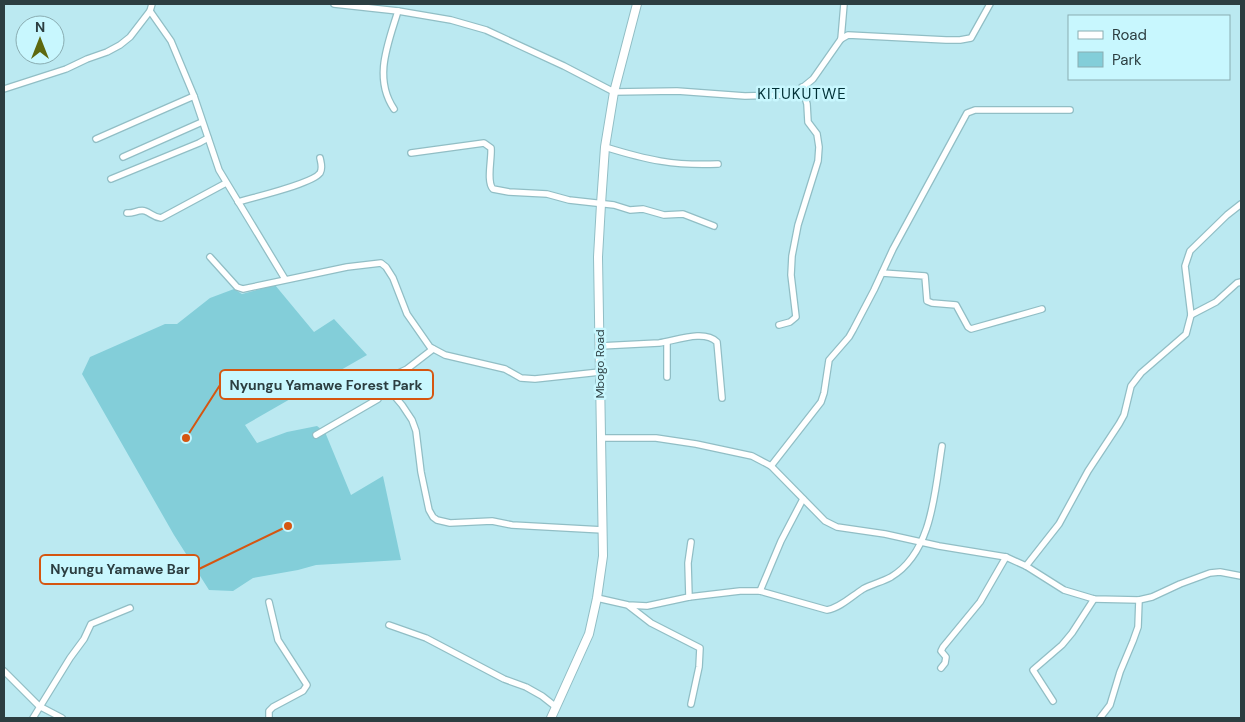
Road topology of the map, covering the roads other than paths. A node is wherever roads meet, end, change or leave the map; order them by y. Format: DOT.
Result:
graph roads {
  1 [pos="152,4"];
  2 [pos="334,4"];
  3 [pos="637,4"];
  4 [pos="844,4"];
  5 [pos="990,4"];
  6 [pos="350,5"];
  7 [pos="150,11"];
  8 [pos="398,11"];
  9 [pos="842,39"];
  10 [pos="802,87"];
  11 [pos="4,88"];
  12 [pos="614,92"];
  13 [pos="194,96"];
  14 [pos="394,109"];
  15 [pos="1070,110"];
  16 [pos="202,122"];
  17 [pos="208,138"];
  18 [pos="96,139"];
  19 [pos="605,147"];
  20 [pos="411,153"];
  21 [pos="123,157"];
  22 [pos="320,158"];
  23 [pos="718,164"];
  24 [pos="111,180"];
  25 [pos="226,183"];
  26 [pos="238,202"];
  27 [pos="601,204"];
  28 [pos="1241,204"];
  29 [pos="127,213"];
  30 [pos="714,226"];
  31 [pos="210,257"];
  32 [pos="882,273"];
  33 [pos="285,279"];
  34 [pos="1241,282"];
  35 [pos="1042,309"];
  36 [pos="1191,316"];
  37 [pos="779,325"];
  38 [pos="667,342"];
  39 [pos="600,346"];
  40 [pos="433,349"];
  41 [pos="600,372"];
  42 [pos="667,377"];
  43 [pos="384,385"];
  44 [pos="722,398"];
  45 [pos="316,435"];
  46 [pos="600,438"];
  47 [pos="942,446"];
  48 [pos="772,466"];
  49 [pos="803,498"];
  50 [pos="603,530"];
  51 [pos="691,542"];
  52 [pos="922,542"];
  53 [pos="1006,557"];
  54 [pos="1026,566"];
  55 [pos="1241,576"];
  56 [pos="760,591"];
  57 [pos="689,596"];
  58 [pos="597,598"];
  59 [pos="1094,599"];
  60 [pos="1139,600"];
  61 [pos="268,602"];
  62 [pos="628,605"];
  63 [pos="130,608"];
  64 [pos="389,624"];
  65 [pos="942,668"];
  66 [pos="4,671"];
  67 [pos="1053,701"];
  68 [pos="691,704"];
  69 [pos="39,706"];
  70 [pos="556,707"];
  71 [pos="33,718"];
  72 [pos="62,718"];
  73 [pos="269,718"];
  74 [pos="550,718"];
  75 [pos="1100,718"];
  1 -- 7 [label="street"];
  2 -- 6 [label="street"];
  3 -- 12 [label="main road, Mbogo Road"];
  4 -- 9 [label="street"];
  5 -- 9 [label="street"];
  6 -- 8 [label="street"];
  7 -- 11 [label="street"];
  7 -- 13 [label="street"];
  8 -- 12 [label="street"];
  8 -- 14 [label="street"];
  9 -- 10 [label="street"];
  10 -- 12 [label="street"];
  10 -- 37 [label="street"];
  12 -- 19 [label="main road, Mbogo Road"];
  13 -- 16 [label="street"];
  13 -- 18 [label="street"];
  15 -- 32 [label="street"];
  16 -- 17 [label="street"];
  16 -- 21 [label="street"];
  17 -- 24 [label="street"];
  17 -- 25 [label="street"];
  19 -- 23 [label="street"];
  19 -- 27 [label="main road, Mbogo Road"];
  20 -- 27 [label="street"];
  22 -- 26 [label="street"];
  25 -- 26 [label="street"];
  25 -- 29 [label="street"];
  26 -- 33 [label="street"];
  27 -- 30 [label="street"];
  27 -- 39 [label="main road, Mbogo Road"];
  28 -- 36 [label="street"];
  31 -- 33 [label="street"];
  32 -- 35 [label="street"];
  32 -- 48 [label="street"];
  33 -- 40 [label="street"];
  34 -- 36 [label="street"];
  36 -- 54 [label="street"];
  38 -- 39 [label="street"];
  38 -- 42 [label="street"];
  38 -- 44 [label="street"];
  39 -- 41 [label="main road, Mbogo Road"];
  40 -- 41 [label="street"];
  40 -- 43 [label="street"];
  41 -- 46 [label="main road, Mbogo Road"];
  43 -- 45 [label="street"];
  43 -- 50 [label="street"];
  46 -- 48 [label="street"];
  46 -- 50 [label="main road, Mbogo Road"];
  47 -- 52 [label="street"];
  48 -- 49 [label="street"];
  49 -- 52 [label="street"];
  49 -- 56 [label="street"];
  50 -- 58 [label="main road, Mbogo Road"];
  51 -- 57 [label="street"];
  52 -- 53 [label="street"];
  52 -- 56 [label="street"];
  53 -- 54 [label="street"];
  53 -- 65 [label="street"];
  54 -- 59 [label="street"];
  55 -- 60 [label="street"];
  56 -- 57 [label="street"];
  57 -- 62 [label="street"];
  58 -- 62 [label="street"];
  58 -- 70 [label="main road, Mbogo Road"];
  59 -- 60 [label="street"];
  59 -- 67 [label="street"];
  60 -- 75 [label="street"];
  61 -- 73 [label="street"];
  62 -- 68 [label="street"];
  63 -- 69 [label="street"];
  64 -- 70 [label="street"];
  66 -- 69 [label="street"];
  69 -- 71 [label="street"];
  69 -- 72 [label="street"];
  70 -- 74 [label="main road, Mbogo Road"];
}
